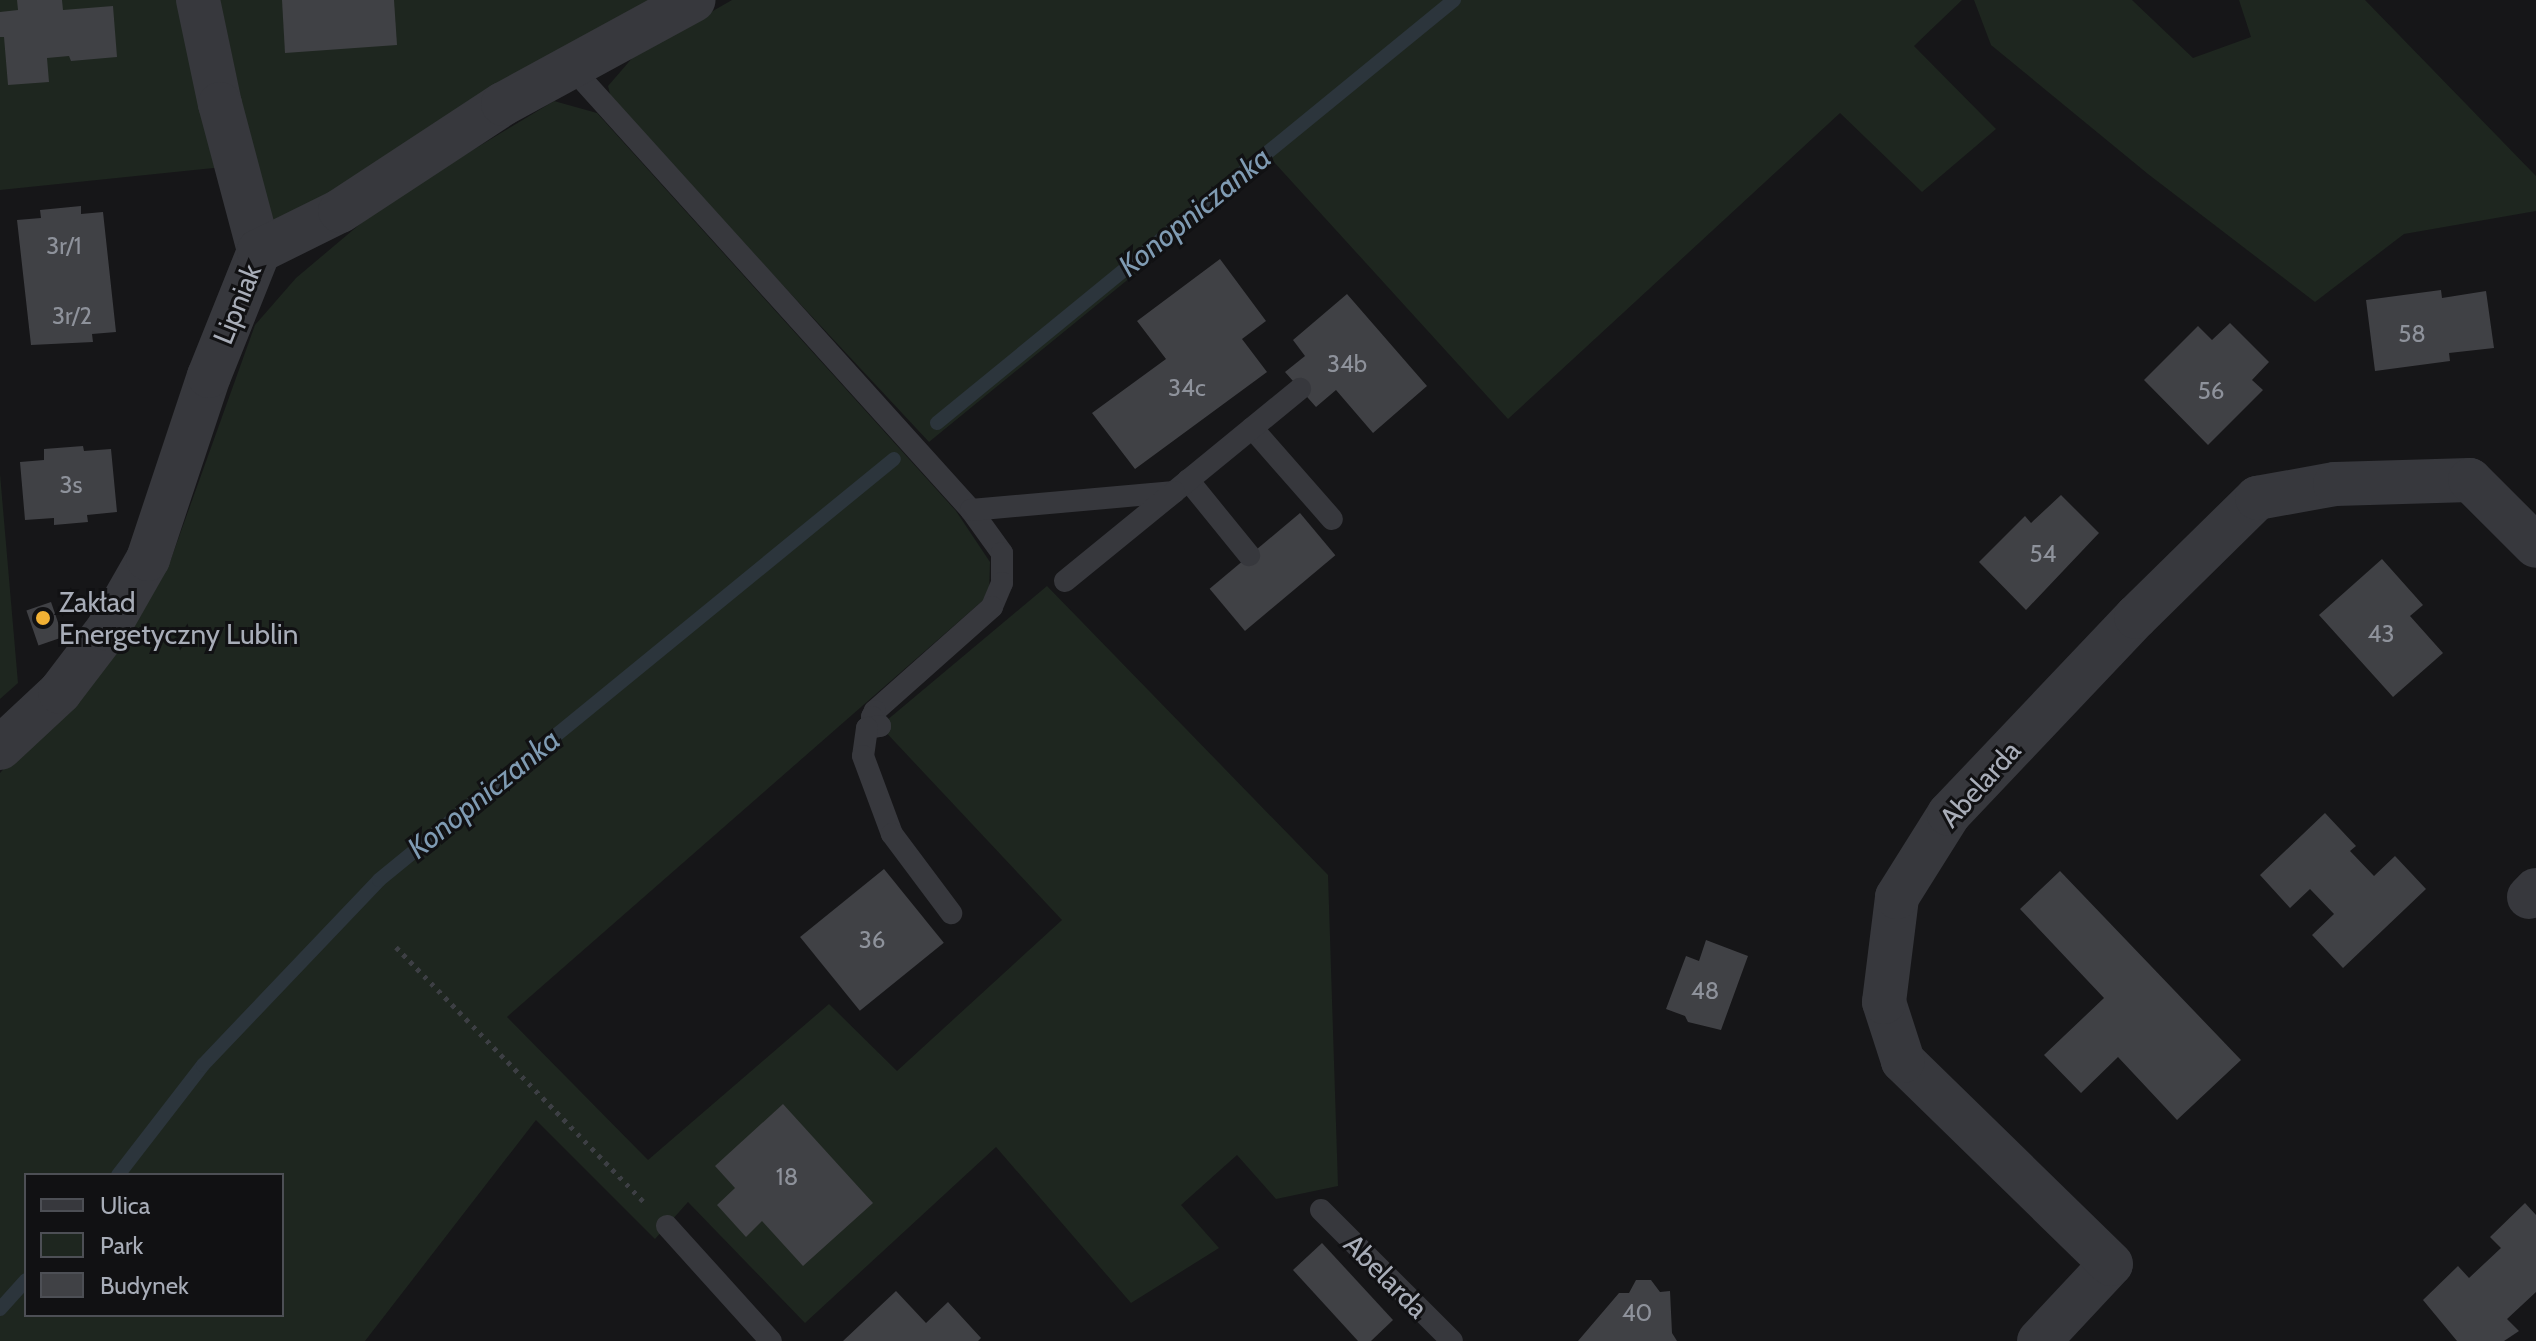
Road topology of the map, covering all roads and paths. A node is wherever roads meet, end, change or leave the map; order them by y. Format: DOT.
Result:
graph roads {
  1 [pos="198,0"];
  2 [pos="694,0"];
  3 [pos="571,67"];
  4 [pos="259,251"];
  5 [pos="1300,389"];
  6 [pos="1252,428"];
  7 [pos="1181,486"];
  8 [pos="971,510"];
  9 [pos="1332,519"];
  10 [pos="2536,546"];
  11 [pos="1249,555"];
  12 [pos="1065,581"];
  13 [pos="0,748"];
  14 [pos="951,913"];
  15 [pos="396,947"];
  16 [pos="1321,1210"];
  17 [pos="667,1226"];
  18 [pos="771,1341"];
  19 [pos="1452,1341"];
  20 [pos="2039,1341"];
  1 -- 4 [label="street"];
  2 -- 3 [label="street, Lipniak"];
  3 -- 4 [label="street, Lipniak"];
  3 -- 8 [label="lane"];
  4 -- 13 [label="street, Lipniak"];
  5 -- 6 [label="lane"];
  6 -- 7 [label="lane"];
  6 -- 9 [label="lane"];
  7 -- 8 [label="lane"];
  7 -- 11 [label="lane"];
  7 -- 12 [label="lane"];
  8 -- 14 [label="lane"];
  10 -- 20 [label="street, Abelarda"];
  15 -- 17 [label="path"];
  16 -- 19 [label="lane, Abelarda"];
  17 -- 18 [label="lane"];
}
